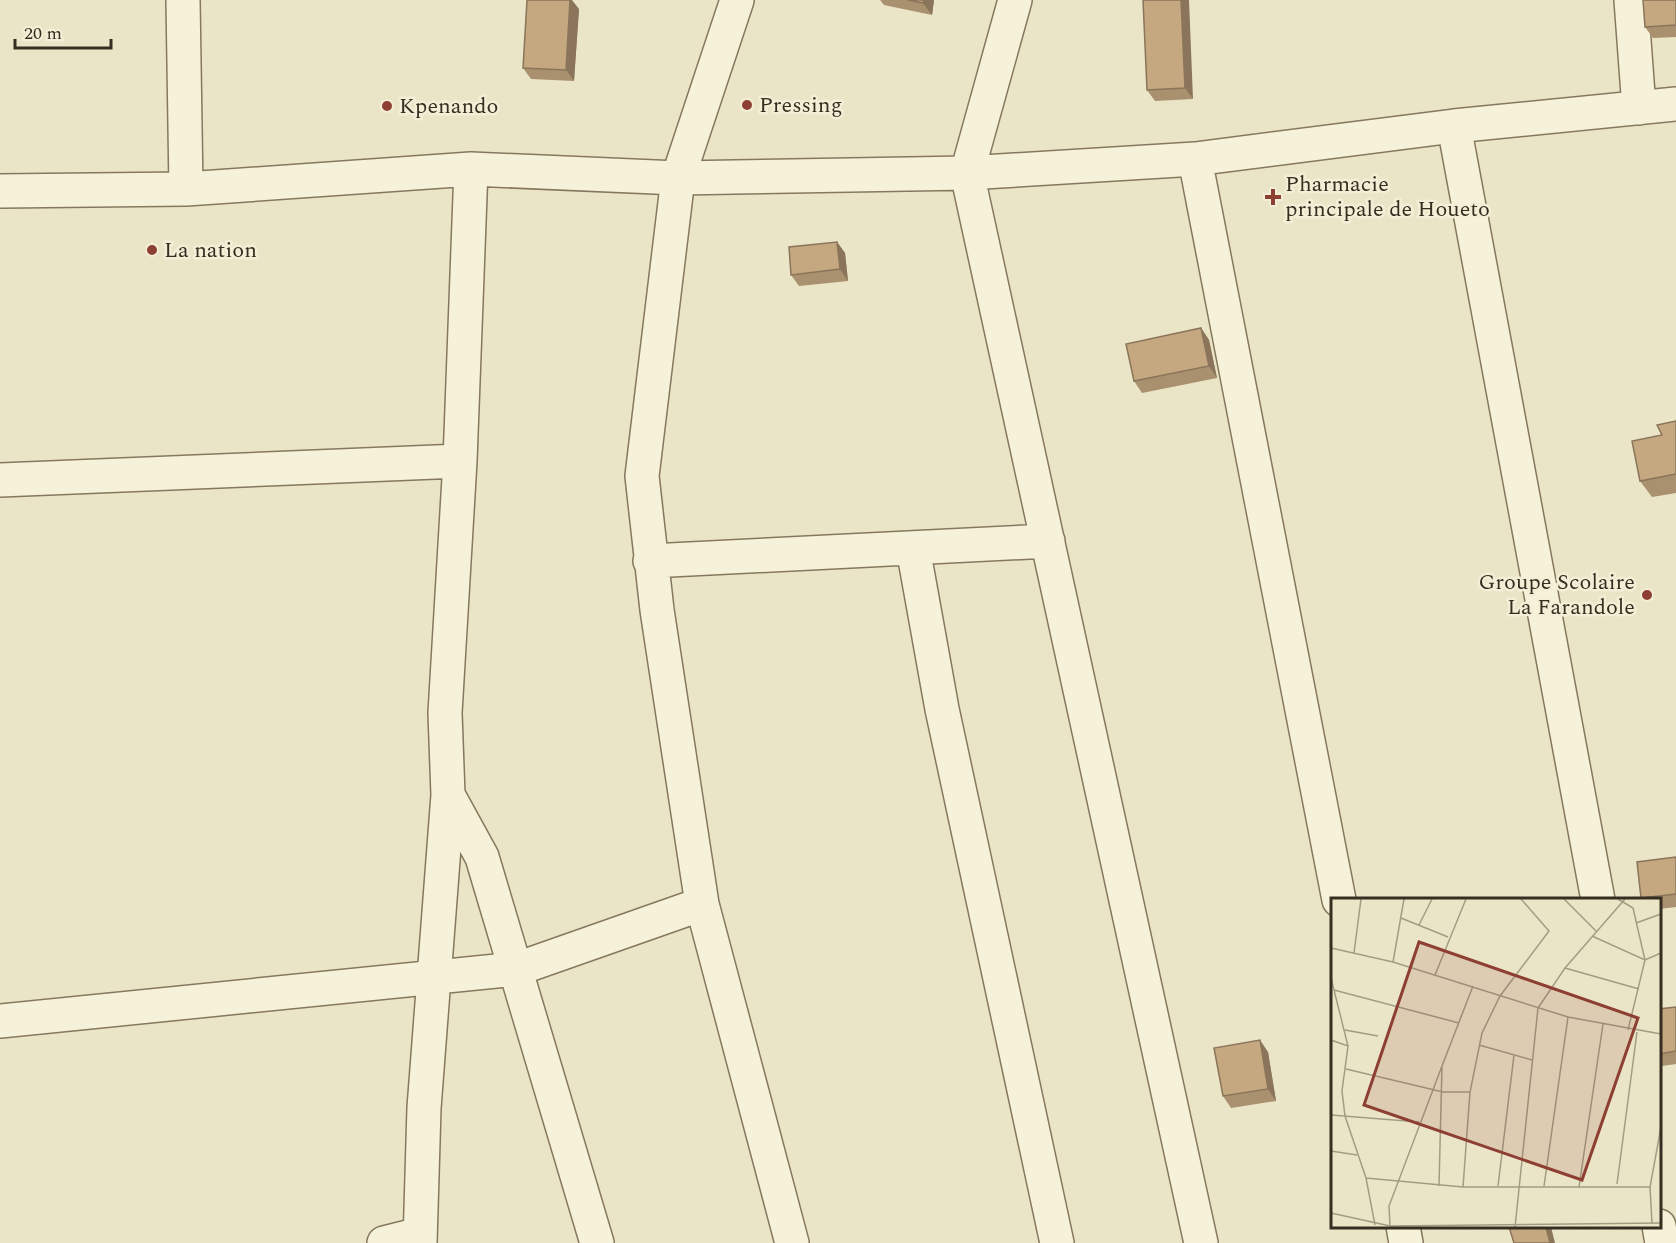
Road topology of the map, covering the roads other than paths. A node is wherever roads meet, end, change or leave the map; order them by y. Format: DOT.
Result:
graph roads {
  1 [pos="183,0"];
  2 [pos="737,0"];
  3 [pos="1016,0"];
  4 [pos="1631,0"];
  5 [pos="1676,104"];
  6 [pos="1639,108"];
  7 [pos="1454,126"];
  8 [pos="1196,159"];
  9 [pos="471,170"];
  10 [pos="967,173"];
  11 [pos="678,178"];
  12 [pos="186,189"];
  13 [pos="0,191"];
  14 [pos="460,461"];
  15 [pos="0,480"];
  16 [pos="1048,541"];
  17 [pos="913,548"];
  18 [pos="650,561"];
  19 [pos="448,795"];
  20 [pos="1339,898"];
  21 [pos="1598,898"];
  22 [pos="702,904"];
  23 [pos="517,969"];
  24 [pos="432,980"];
  25 [pos="0,1021"];
  26 [pos="1403,1228"];
  27 [pos="1659,1228"];
  28 [pos="420,1238"];
  29 [pos="384,1243"];
  30 [pos="597,1243"];
  31 [pos="792,1243"];
  32 [pos="1058,1243"];
  33 [pos="1202,1243"];
  34 [pos="1406,1243"];
  35 [pos="1662,1243"];
  1 -- 12 [label="street"];
  2 -- 11 [label="street"];
  3 -- 10 [label="street"];
  4 -- 6 [label="street"];
  5 -- 6 [label="street"];
  6 -- 7 [label="street"];
  7 -- 8 [label="street"];
  7 -- 21 [label="street"];
  8 -- 10 [label="street"];
  8 -- 20 [label="street"];
  9 -- 11 [label="street"];
  9 -- 12 [label="street"];
  9 -- 14 [label="street"];
  10 -- 11 [label="street"];
  10 -- 16 [label="street"];
  11 -- 18 [label="street"];
  12 -- 13 [label="street"];
  14 -- 15 [label="street"];
  14 -- 19 [label="street"];
  16 -- 17 [label="street"];
  16 -- 33 [label="street"];
  17 -- 18 [label="street"];
  17 -- 32 [label="street"];
  18 -- 22 [label="street"];
  19 -- 23 [label="street"];
  19 -- 24 [label="street"];
  22 -- 23 [label="street"];
  22 -- 31 [label="street"];
  23 -- 24 [label="street"];
  23 -- 30 [label="street"];
  24 -- 25 [label="street"];
  24 -- 28 [label="street"];
  26 -- 34 [label="street"];
  27 -- 35 [label="street"];
  28 -- 29 [label="street"];
}
